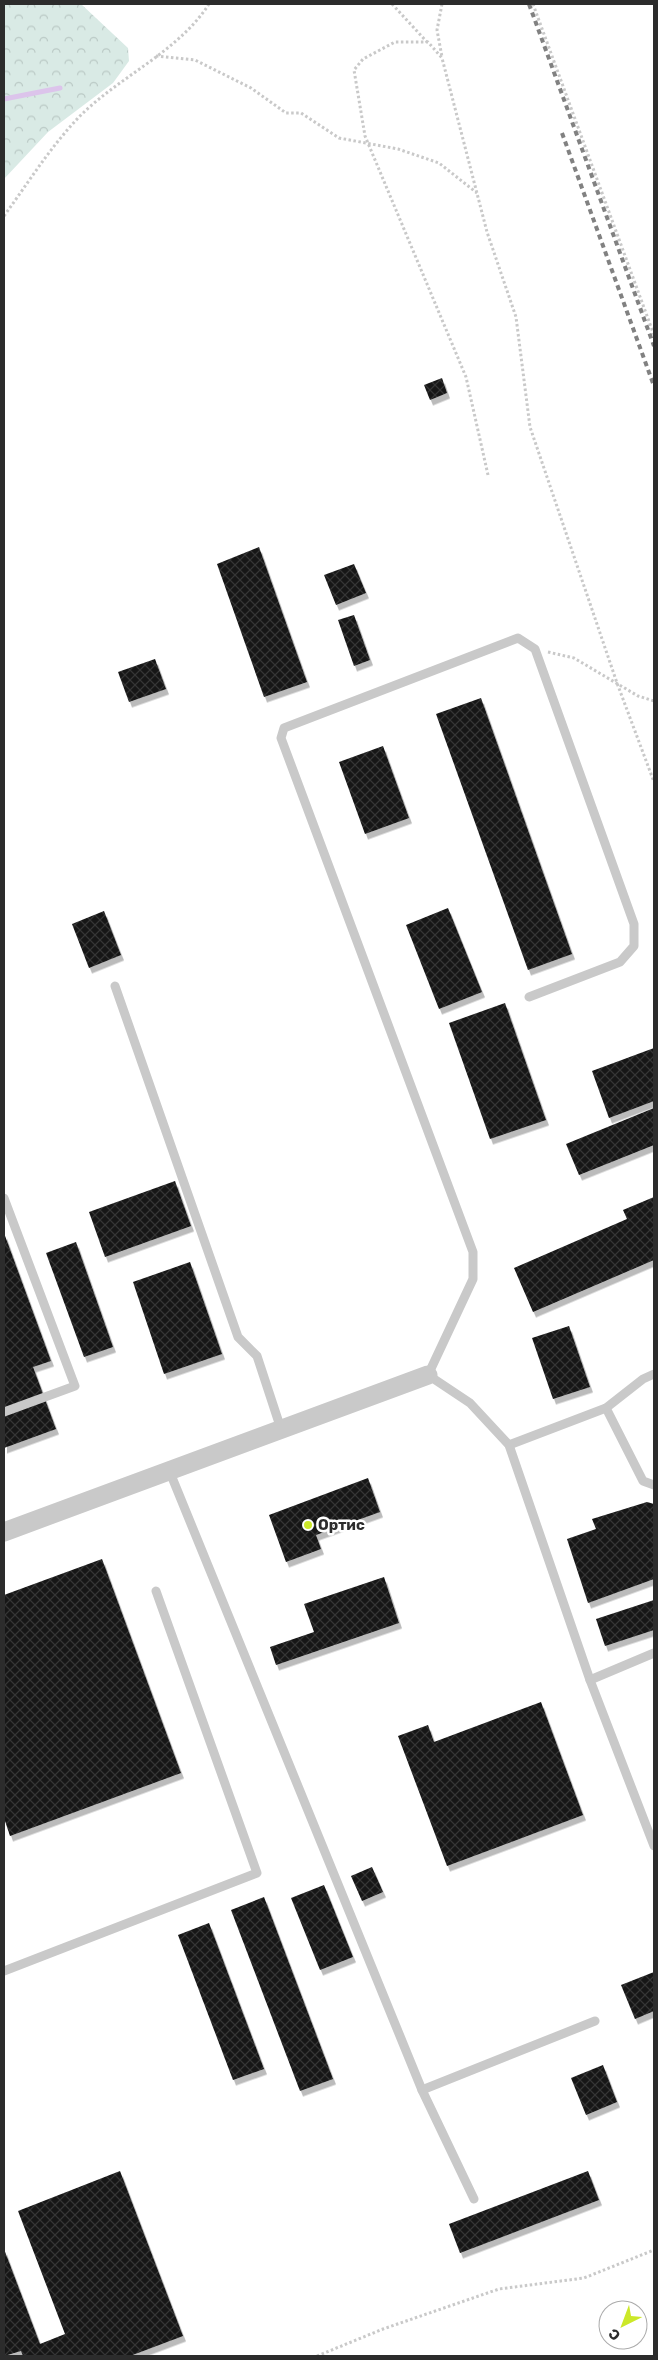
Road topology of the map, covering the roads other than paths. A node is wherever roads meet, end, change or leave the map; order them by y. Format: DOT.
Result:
graph roads {
  1 [pos="115,986"];
  2 [pos="529,997"];
  3 [pos="4,1198"];
  4 [pos="654,1374"];
  5 [pos="428,1375"];
  6 [pos="606,1408"];
  7 [pos="4,1412"];
  8 [pos="281,1429"];
  9 [pos="509,1445"];
  10 [pos="169,1470"];
  11 [pos="654,1485"];
  12 [pos="4,1532"];
  13 [pos="156,1591"];
  14 [pos="654,1653"];
  15 [pos="590,1680"];
  16 [pos="654,1846"];
  17 [pos="4,1971"];
  18 [pos="595,2021"];
  19 [pos="422,2090"];
  20 [pos="474,2200"];
  1 -- 8 [label="lane"];
  2 -- 5 [label="lane"];
  3 -- 7 [label="lane"];
  4 -- 6 [label="lane"];
  5 -- 8 [label="street"];
  5 -- 9 [label="lane"];
  6 -- 9 [label="lane"];
  6 -- 11 [label="lane"];
  8 -- 10 [label="street"];
  9 -- 15 [label="lane"];
  10 -- 12 [label="street"];
  10 -- 19 [label="lane"];
  13 -- 17 [label="lane"];
  14 -- 15 [label="lane"];
  15 -- 16 [label="lane"];
  18 -- 19 [label="lane"];
  19 -- 20 [label="lane"];
}
